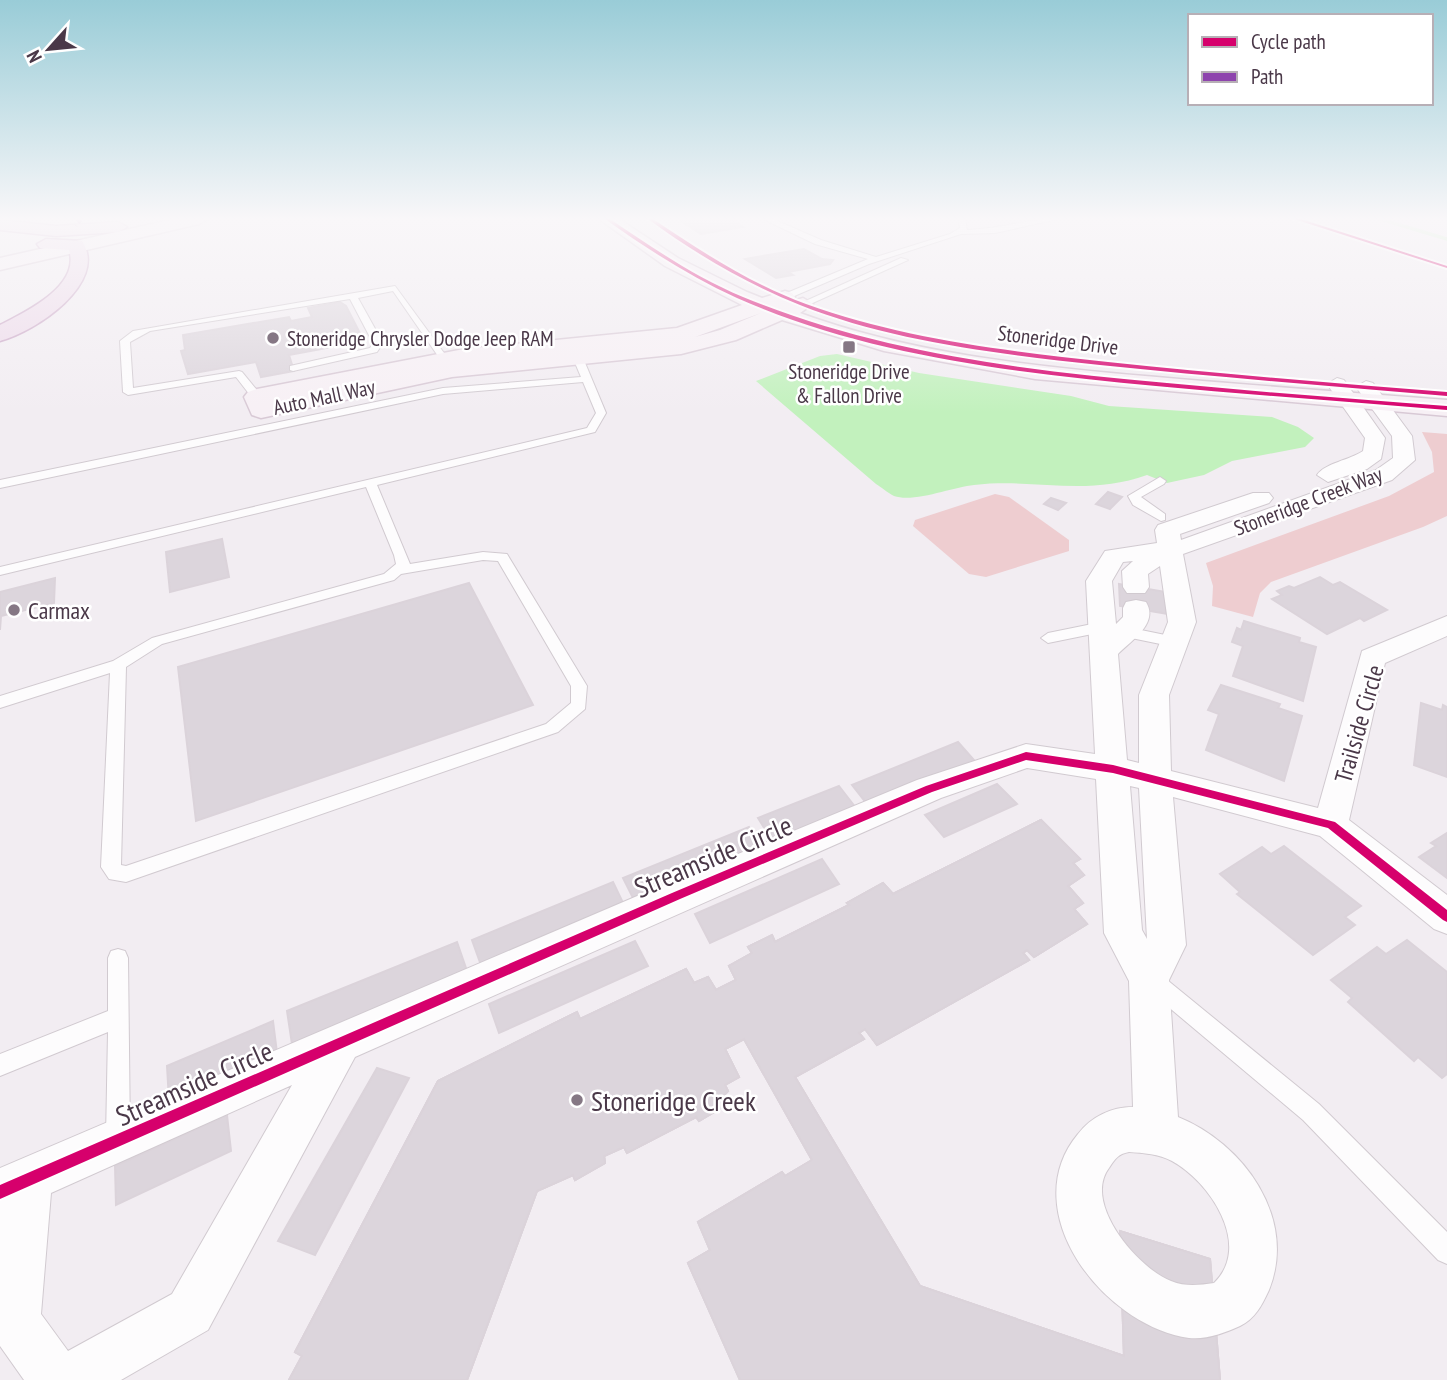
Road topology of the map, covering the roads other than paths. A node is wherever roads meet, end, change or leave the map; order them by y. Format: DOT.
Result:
graph roads {
  1 [pos="69,283"];
  2 [pos="711,283"];
  3 [pos="746,283"];
  4 [pos="827,283"];
  5 [pos="842,283"];
  6 [pos="353,296"];
  7 [pos="782,305"];
  8 [pos="0,334"];
  9 [pos="582,361"];
  10 [pos="449,365"];
  11 [pos="293,368"];
  12 [pos="1357,393"];
  13 [pos="1447,394"];
  14 [pos="255,398"];
  15 [pos="1447,408"];
  16 [pos="1160,481"];
  17 [pos="370,483"];
  18 [pos="0,484"];
  19 [pos="1161,517"];
  20 [pos="1169,549"];
  21 [pos="399,570"];
  22 [pos="0,571"];
  23 [pos="1121,621"];
  24 [pos="1447,625"];
  25 [pos="1048,638"];
  26 [pos="1175,642"];
  27 [pos="118,665"];
  28 [pos="0,702"];
  29 [pos="1113,769"];
  30 [pos="1156,780"];
  31 [pos="1331,825"];
  32 [pos="1447,917"];
  33 [pos="118,958"];
  34 [pos="1149,978"];
  35 [pos="119,1017"];
  36 [pos="340,1043"];
  37 [pos="0,1065"];
  38 [pos="1156,1130"];
  39 [pos="118,1140"];
  40 [pos="15,1186"];
  41 [pos="1447,1251"];
  42 [pos="57,1380"];
  43 [pos="69,1380"];
  1 -- 8 [label="highway"];
  2 -- 7 [label="main road, Stoneridge Drive"];
  3 -- 7 [label="main road, Stoneridge Drive"];
  4 -- 7 [label="lane"];
  5 -- 7 [label="lane"];
  6 -- 10 [label="lane"];
  6 -- 11 [label="lane"];
  6 -- 14 [label="lane"];
  7 -- 9 [label="main road, Auto Mall Way"];
  7 -- 12 [label="main road, Stoneridge Drive"];
  9 -- 10 [label="main road, Auto Mall Way"];
  9 -- 14 [label="lane"];
  9 -- 17 [label="lane"];
  10 -- 14 [label="main road, Auto Mall Way"];
  12 -- 13 [label="main road, Stoneridge Drive"];
  12 -- 15 [label="main road, Stoneridge Drive"];
  12 -- 20 [label="street, Stoneridge Creek Way"];
  12 -- 20 [label="street, Stoneridge Creek Way"];
  14 -- 18 [label="lane"];
  16 -- 19 [label="lane"];
  17 -- 21 [label="lane"];
  17 -- 22 [label="lane"];
  20 -- 23 [label="street, Stoneridge Creek Way"];
  20 -- 23 [label="street, Stoneridge Creek Way"];
  20 -- 26 [label="street"];
  21 -- 27 [label="lane"];
  21 -- 27 [label="lane"];
  23 -- 25 [label="lane"];
  23 -- 26 [label="lane"];
  23 -- 29 [label="street, Stoneridge Creek Way"];
  24 -- 31 [label="street, Trailside Circle"];
  26 -- 30 [label="street"];
  27 -- 28 [label="lane"];
  29 -- 30 [label="street, Streamside Circle"];
  29 -- 34 [label="street, Stoneridge Creek Way"];
  29 -- 36 [label="street, Streamside Circle"];
  30 -- 31 [label="street, Streamside Circle"];
  30 -- 34 [label="street"];
  31 -- 32 [label="street, Streamside Circle"];
  33 -- 35 [label="lane"];
  34 -- 38 [label="street, Stoneridge Creek Way"];
  34 -- 41 [label="lane"];
  35 -- 37 [label="lane"];
  35 -- 39 [label="lane"];
  36 -- 39 [label="street, Streamside Circle"];
  36 -- 43 [label="street"];
  39 -- 40 [label="street, Streamside Circle"];
  40 -- 42 [label="street, Streamside Circle"];
}
